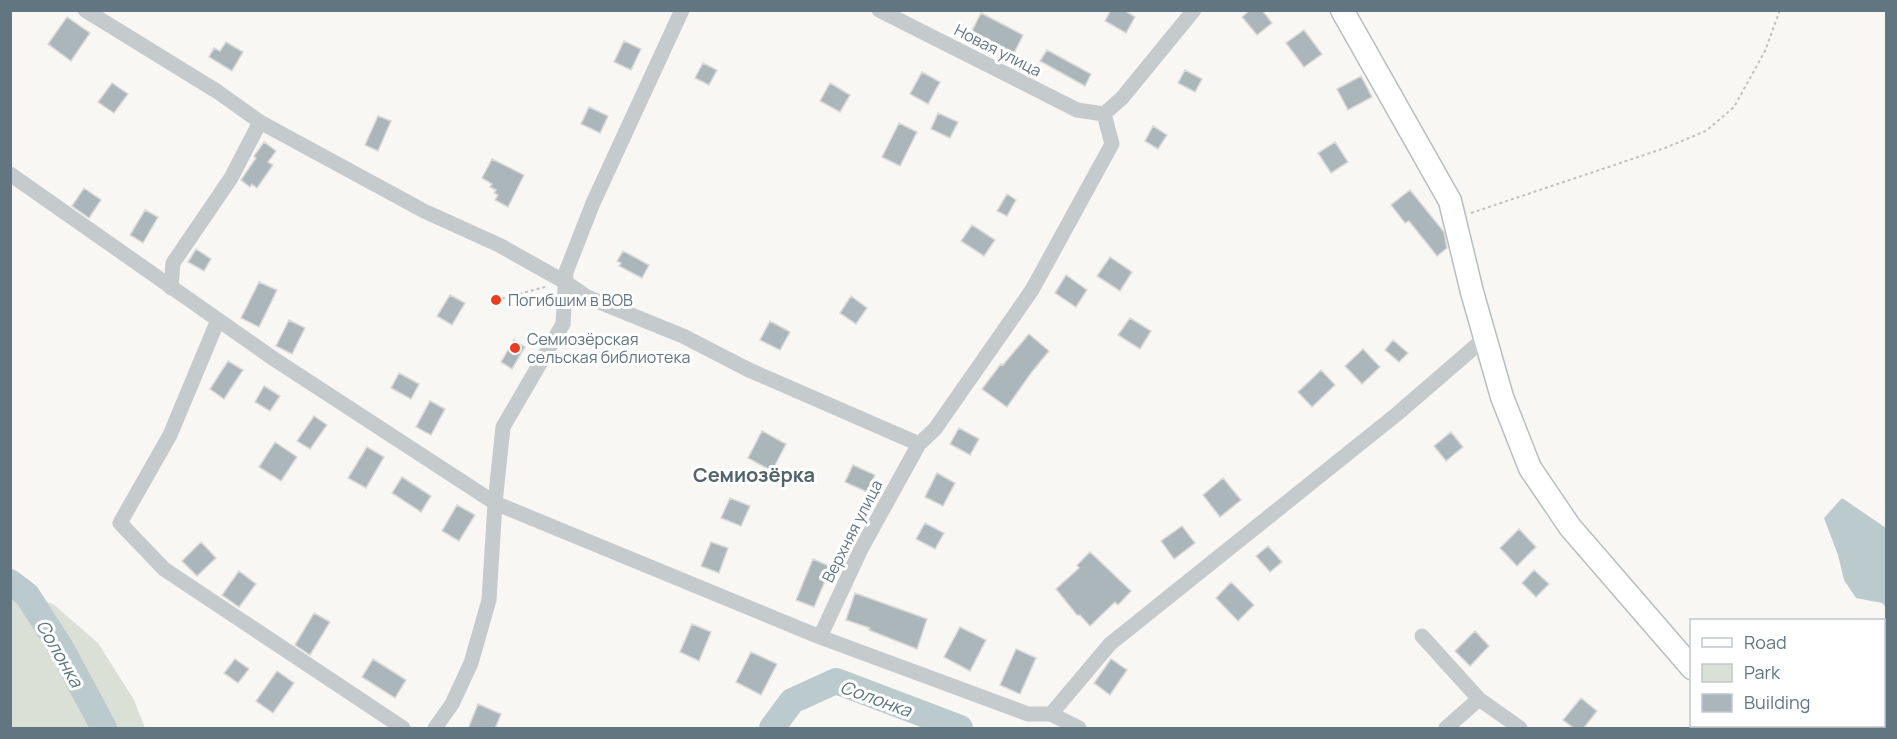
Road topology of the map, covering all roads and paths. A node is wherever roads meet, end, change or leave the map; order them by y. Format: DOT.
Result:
graph roads {
  1 [pos="85,10"];
  2 [pos="682,10"];
  3 [pos="879,10"];
  4 [pos="1194,10"];
  5 [pos="1342,10"];
  6 [pos="1780,10"];
  7 [pos="1104,114"];
  8 [pos="260,122"];
  9 [pos="10,174"];
  10 [pos="1454,218"];
  11 [pos="565,282"];
  12 [pos="171,288"];
  13 [pos="496,300"];
  14 [pos="218,320"];
  15 [pos="1485,338"];
  16 [pos="919,444"];
  17 [pos="495,503"];
  18 [pos="1422,636"];
  19 [pos="820,637"];
  20 [pos="1690,666"];
  21 [pos="1479,699"];
  22 [pos="1051,714"];
  23 [pos="403,729"];
  24 [pos="435,729"];
  25 [pos="1079,729"];
  26 [pos="1446,729"];
  27 [pos="1520,729"];
  1 -- 8 [label="street"];
  2 -- 11 [label="street"];
  3 -- 7 [label="street, Новая улица"];
  4 -- 7 [label="street"];
  5 -- 10 [label="street"];
  6 -- 10 [label="path"];
  7 -- 16 [label="street, Верхняя улица"];
  8 -- 11 [label="street"];
  8 -- 12 [label="street"];
  9 -- 12 [label="street"];
  10 -- 15 [label="street"];
  11 -- 13 [label="path"];
  11 -- 16 [label="street"];
  11 -- 17 [label="street"];
  12 -- 14 [label="street"];
  14 -- 17 [label="street"];
  14 -- 23 [label="street"];
  15 -- 20 [label="street"];
  15 -- 22 [label="street"];
  16 -- 19 [label="street, Верхняя улица"];
  17 -- 19 [label="street"];
  17 -- 24 [label="street"];
  18 -- 21 [label="street"];
  19 -- 22 [label="street"];
  21 -- 26 [label="street"];
  21 -- 27 [label="street"];
  22 -- 25 [label="street"];
}
